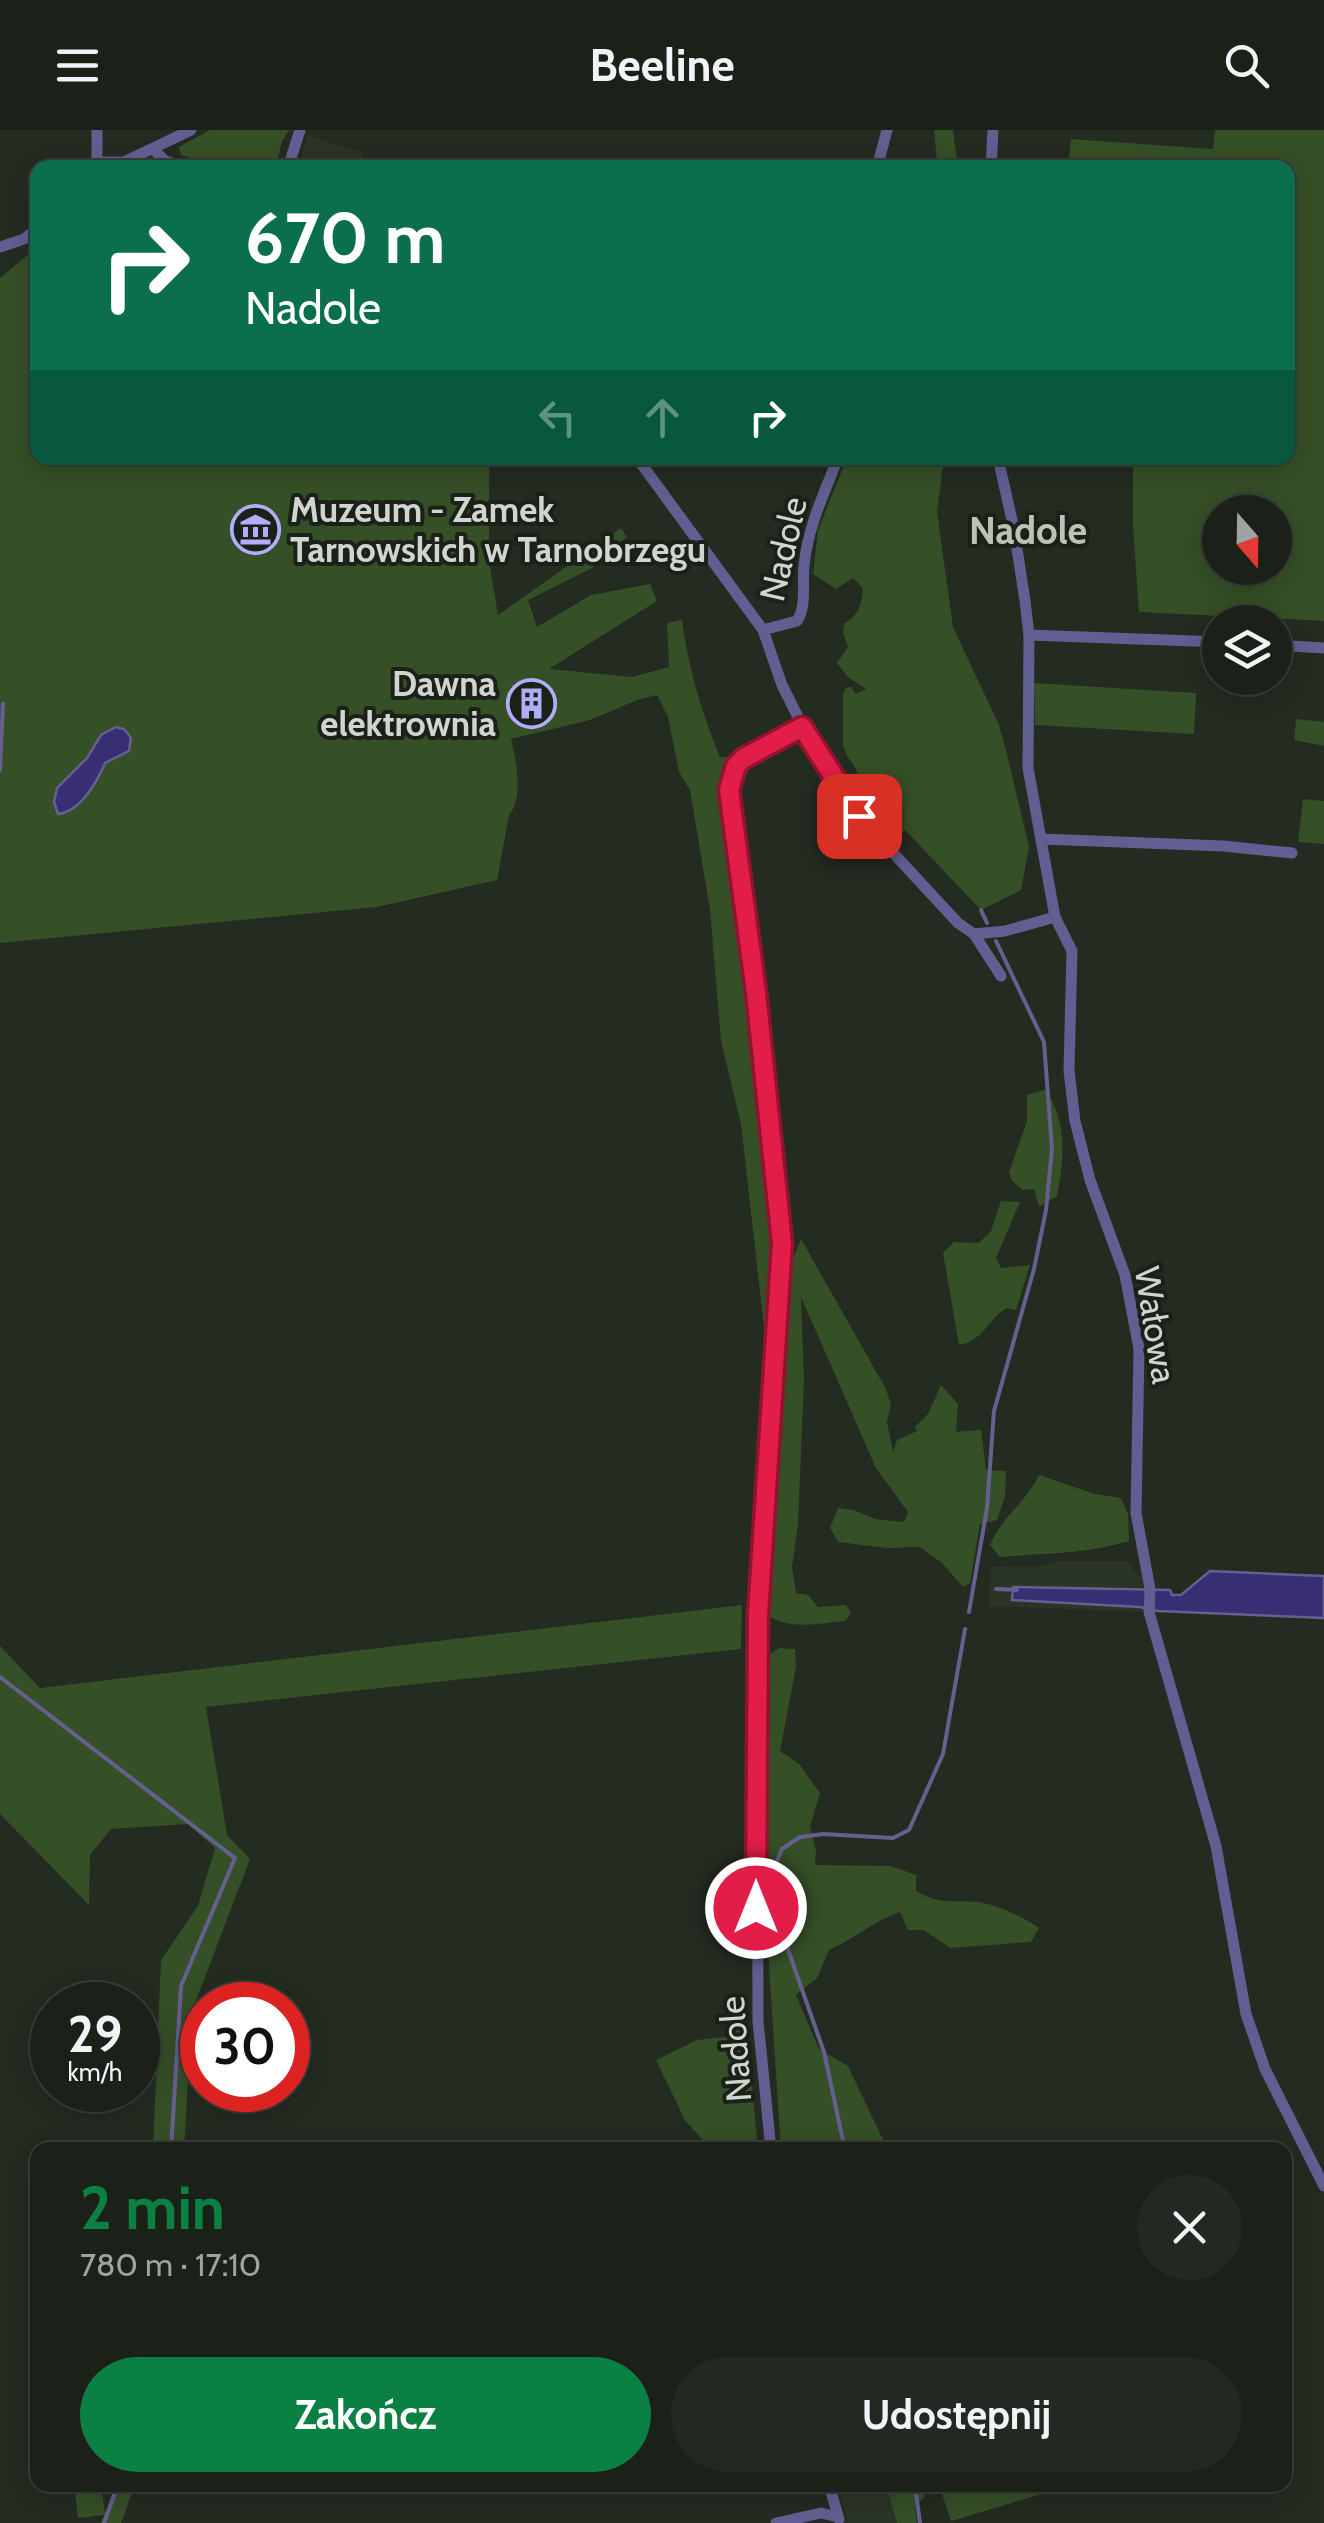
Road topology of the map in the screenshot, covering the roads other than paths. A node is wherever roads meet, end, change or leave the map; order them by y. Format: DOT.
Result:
graph roads {
  1 [pos="97,130"];
  2 [pos="191,130"];
  3 [pos="300,130"];
  4 [pos="886,130"];
  5 [pos="993,130"];
  6 [pos="154,150"];
  7 [pos="98,160"];
  8 [pos="129,160"];
  9 [pos="165,160"];
  10 [pos="291,160"];
  11 [pos="879,160"];
  12 [pos="991,160"];
  13 [pos="30,234"];
  14 [pos="0,247"];
  15 [pos="643,465"];
  16 [pos="835,465"];
  17 [pos="1000,465"];
  18 [pos="762,630"];
  19 [pos="1028,634"];
  20 [pos="1202,641"];
  21 [pos="1292,646"];
  22 [pos="1324,648"];
  23 [pos="802,727"];
  24 [pos="1042,839"];
  25 [pos="1292,853"];
  26 [pos="1055,917"];
  27 [pos="974,934"];
  28 [pos="1001,976"];
  29 [pos="770,2142"];
  30 [pos="1324,2186"];
  31 [pos="831,2492"];
  32 [pos="838,2521"];
  33 [pos="776,2523"];
  1 -- 7 [label="street"];
  2 -- 6 [label="street"];
  3 -- 10 [label="street"];
  4 -- 11 [label="street"];
  5 -- 12 [label="street"];
  6 -- 8 [label="street"];
  6 -- 9 [label="street"];
  13 -- 14 [label="street"];
  15 -- 18 [label="street, Nadole"];
  16 -- 18 [label="street, Nadole"];
  17 -- 19 [label="street, Wałowa"];
  18 -- 23 [label="street, Nadole"];
  19 -- 20 [label="street"];
  19 -- 24 [label="street, Wałowa"];
  21 -- 22 [label="street"];
  23 -- 27 [label="street, Nadole"];
  23 -- 29 [label="street, Nadole"];
  24 -- 25 [label="street"];
  24 -- 26 [label="street, Wałowa"];
  26 -- 27 [label="street"];
  26 -- 30 [label="street, Wałowa"];
  27 -- 28 [label="street, Nadole"];
  31 -- 32 [label="street"];
  32 -- 33 [label="street"];
}
